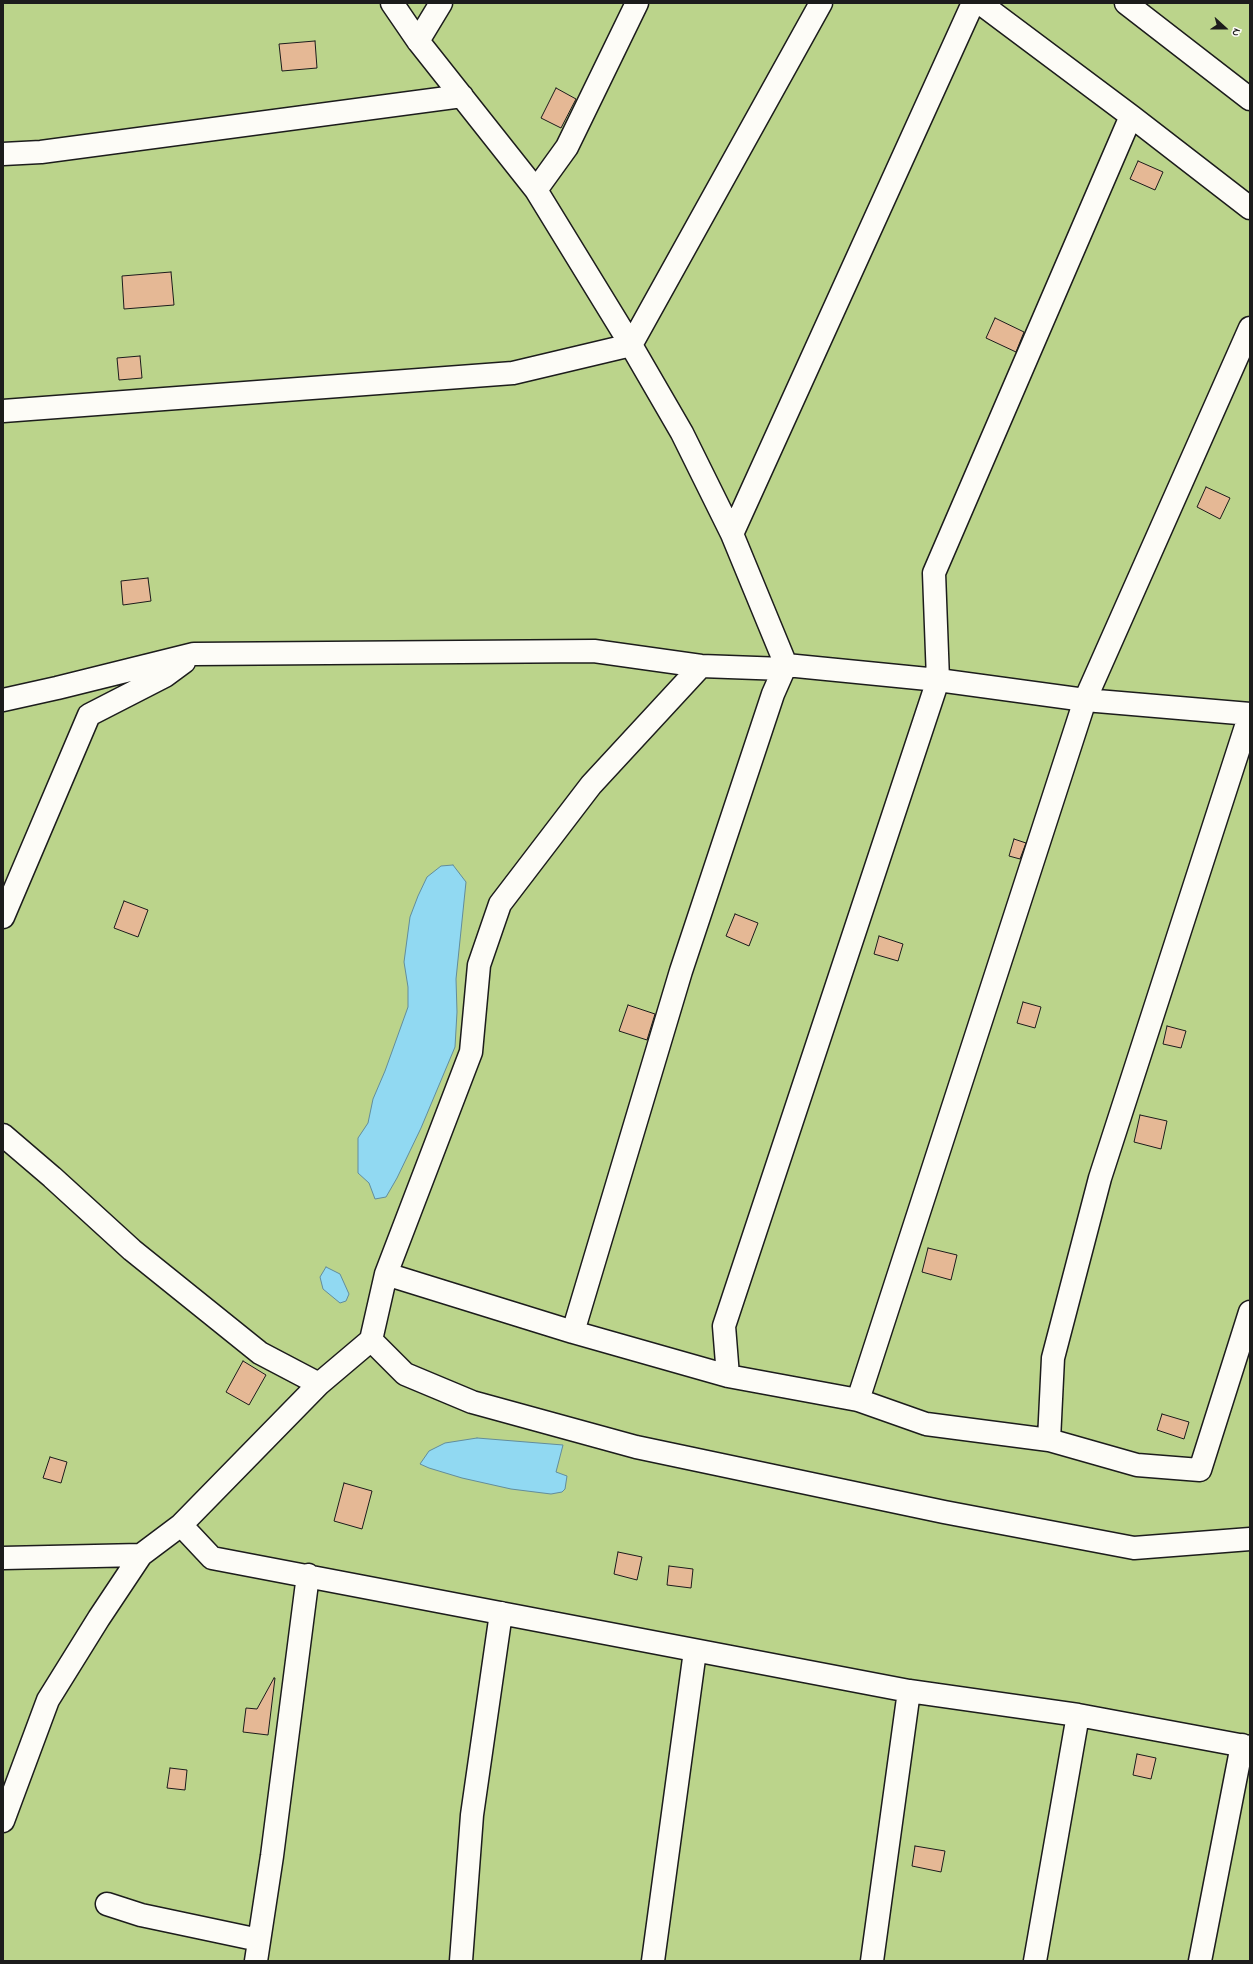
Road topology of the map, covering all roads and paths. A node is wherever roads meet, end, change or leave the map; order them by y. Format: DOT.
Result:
graph roads {
  1 [pos="392,3"];
  2 [pos="440,3"];
  3 [pos="637,3"];
  4 [pos="821,3"];
  5 [pos="973,3"];
  6 [pos="980,3"];
  7 [pos="1126,3"];
  8 [pos="418,41"];
  9 [pos="462,96"];
  10 [pos="1250,99"];
  11 [pos="1131,116"];
  12 [pos="3,154"];
  13 [pos="536,190"];
  14 [pos="1250,208"];
  15 [pos="1250,328"];
  16 [pos="631,345"];
  17 [pos="3,411"];
  18 [pos="732,534"];
  19 [pos="194,654"];
  20 [pos="701,666"];
  21 [pos="785,667"];
  22 [pos="938,680"];
  23 [pos="3,700"];
  24 [pos="1085,700"];
  25 [pos="1250,714"];
  26 [pos="3,917"];
  27 [pos="3,1135"];
  28 [pos="386,1274"];
  29 [pos="1250,1312"];
  30 [pos="573,1332"];
  31 [pos="371,1340"];
  32 [pos="728,1376"];
  33 [pos="319,1384"];
  34 [pos="858,1400"];
  35 [pos="1048,1440"];
  36 [pos="181,1526"];
  37 [pos="1250,1539"];
  38 [pos="141,1555"];
  39 [pos="3,1558"];
  40 [pos="308,1575"];
  41 [pos="501,1613"];
  42 [pos="695,1652"];
  43 [pos="909,1691"];
  44 [pos="1078,1716"];
  45 [pos="1246,1746"];
  46 [pos="3,1821"];
  47 [pos="106,1904"];
  48 [pos="259,1940"];
  49 [pos="256,1961"];
  50 [pos="461,1961"];
  51 [pos="653,1961"];
  52 [pos="872,1961"];
  53 [pos="1035,1961"];
  54 [pos="1200,1961"];
  1 -- 8 [label="street"];
  2 -- 8 [label="street"];
  3 -- 13 [label="street"];
  4 -- 16 [label="street"];
  5 -- 18 [label="street"];
  6 -- 11 [label="street"];
  7 -- 10 [label="street"];
  8 -- 9 [label="street"];
  9 -- 12 [label="street"];
  9 -- 13 [label="street"];
  11 -- 14 [label="street"];
  11 -- 22 [label="street"];
  13 -- 16 [label="street"];
  15 -- 24 [label="street"];
  16 -- 17 [label="street"];
  16 -- 18 [label="street"];
  18 -- 21 [label="street"];
  19 -- 20 [label="street"];
  19 -- 23 [label="street"];
  19 -- 26 [label="street"];
  20 -- 21 [label="street"];
  20 -- 28 [label="street"];
  21 -- 22 [label="street"];
  21 -- 30 [label="street"];
  22 -- 24 [label="street"];
  22 -- 32 [label="street"];
  24 -- 25 [label="street"];
  24 -- 34 [label="street"];
  25 -- 35 [label="street"];
  27 -- 33 [label="street"];
  28 -- 30 [label="street"];
  28 -- 31 [label="street"];
  29 -- 35 [label="street"];
  30 -- 32 [label="street"];
  31 -- 33 [label="street"];
  31 -- 37 [label="street"];
  32 -- 34 [label="street"];
  33 -- 36 [label="street"];
  34 -- 35 [label="street"];
  36 -- 38 [label="street"];
  36 -- 40 [label="street"];
  38 -- 39 [label="street"];
  38 -- 46 [label="street"];
  40 -- 41 [label="street"];
  40 -- 48 [label="street"];
  41 -- 42 [label="street"];
  41 -- 50 [label="street"];
  42 -- 43 [label="street"];
  42 -- 51 [label="street"];
  43 -- 44 [label="street"];
  43 -- 52 [label="street"];
  44 -- 45 [label="street"];
  44 -- 53 [label="street"];
  45 -- 54 [label="street"];
  47 -- 48 [label="street"];
  48 -- 49 [label="street"];
}
